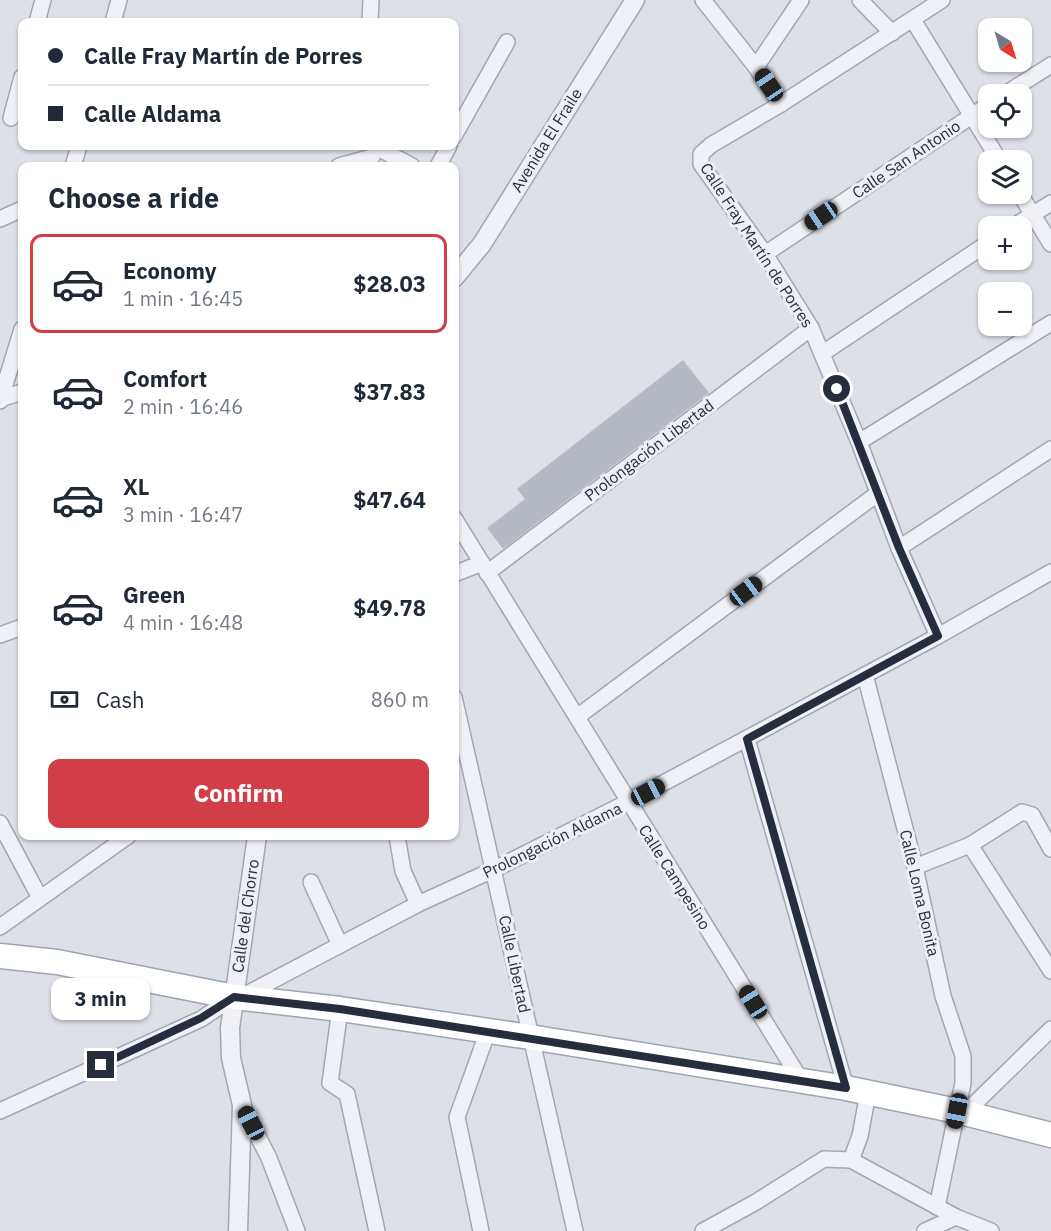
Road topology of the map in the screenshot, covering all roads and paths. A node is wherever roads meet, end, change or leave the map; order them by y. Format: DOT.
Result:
graph roads {
  1 [pos="43,0"];
  2 [pos="119,0"];
  3 [pos="372,0"];
  4 [pos="635,0"];
  5 [pos="703,0"];
  6 [pos="801,0"];
  7 [pos="860,0"];
  8 [pos="942,0"];
  9 [pos="38,18"];
  10 [pos="114,18"];
  11 [pos="370,18"];
  12 [pos="913,20"];
  13 [pos="892,33"];
  14 [pos="507,42"];
  15 [pos="1051,65"];
  16 [pos="756,67"];
  17 [pos="1021,84"];
  18 [pos="18,88"];
  19 [pos="781,104"];
  20 [pos="978,111"];
  21 [pos="971,116"];
  22 [pos="8,117"];
  23 [pos="459,127"];
  24 [pos="993,150"];
  25 [pos="373,154"];
  26 [pos="350,162"];
  27 [pos="399,162"];
  28 [pos="1051,203"];
  29 [pos="1026,204"];
  30 [pos="18,211"];
  31 [pos="1033,214"];
  32 [pos="1030,216"];
  33 [pos="0,219"];
  34 [pos="1051,244"];
  35 [pos="978,250"];
  36 [pos="765,254"];
  37 [pos="459,272"];
  38 [pos="1051,323"];
  39 [pos="811,328"];
  40 [pos="18,343"];
  41 [pos="823,353"];
  42 [pos="18,393"];
  43 [pos="0,400"];
  44 [pos="859,442"];
  45 [pos="1051,450"];
  46 [pos="878,494"];
  47 [pos="459,526"];
  48 [pos="899,548"];
  49 [pos="485,568"];
  50 [pos="1051,572"];
  51 [pos="459,573"];
  52 [pos="18,628"];
  53 [pos="0,635"];
  54 [pos="938,636"];
  55 [pos="864,675"];
  56 [pos="577,717"];
  57 [pos="459,719"];
  58 [pos="747,739"];
  59 [pos="628,802"];
  60 [pos="0,823"];
  61 [pos="122,840"];
  62 [pos="257,840"];
  63 [pos="398,840"];
  64 [pos="970,845"];
  65 [pos="1051,849"];
  66 [pos="915,867"];
  67 [pos="495,869"];
  68 [pos="310,882"];
  69 [pos="40,898"];
  70 [pos="418,904"];
  71 [pos="0,927"];
  72 [pos="340,945"];
  73 [pos="0,956"];
  74 [pos="1051,970"];
  75 [pos="237,998"];
  76 [pos="340,1009"];
  77 [pos="1051,1029"];
  78 [pos="488,1031"];
  79 [pos="530,1037"];
  80 [pos="802,1082"];
  81 [pos="857,1091"];
  82 [pos="242,1105"];
  83 [pos="0,1111"];
  84 [pos="961,1112"];
  85 [pos="1051,1135"];
  86 [pos="851,1160"];
  87 [pos="937,1207"];
  88 [pos="960,1222"];
  89 [pos="238,1231"];
  90 [pos="297,1231"];
  91 [pos="377,1231"];
  92 [pos="480,1231"];
  93 [pos="575,1231"];
  94 [pos="703,1231"];
  95 [pos="925,1231"];
  96 [pos="991,1231"];
  1 -- 9 [label="street"];
  2 -- 10 [label="street"];
  3 -- 11 [label="street"];
  4 -- 37 [label="street, Avenida El Fraile"];
  5 -- 16 [label="street"];
  6 -- 16 [label="street"];
  7 -- 13 [label="street"];
  8 -- 12 [label="street"];
  12 -- 13 [label="street"];
  12 -- 21 [label="street"];
  13 -- 19 [label="street"];
  14 -- 23 [label="street"];
  15 -- 17 [label="street"];
  16 -- 19 [label="street"];
  18 -- 22 [label="street"];
  19 -- 36 [label="street, Calle Fray Martín de Porres"];
  20 -- 21 [label="street, Calle San Antonio"];
  21 -- 24 [label="street"];
  21 -- 36 [label="street, Calle San Antonio"];
  25 -- 26 [label="street"];
  25 -- 27 [label="street"];
  28 -- 31 [label="street"];
  29 -- 31 [label="street"];
  30 -- 33 [label="street"];
  31 -- 32 [label="street"];
  31 -- 34 [label="street"];
  35 -- 41 [label="street"];
  36 -- 39 [label="street, Calle Fray Martín de Porres"];
  38 -- 44 [label="street"];
  39 -- 41 [label="street, Calle Fray Martín de Porres"];
  39 -- 49 [label="street, Prolongación Libertad"];
  40 -- 43 [label="street"];
  41 -- 44 [label="street, Calle Fray Martín de Porres"];
  42 -- 43 [label="street"];
  44 -- 46 [label="street, Calle Fray Martín de Porres"];
  45 -- 48 [label="street"];
  46 -- 48 [label="street, Calle Fray Martín de Porres"];
  46 -- 56 [label="street"];
  47 -- 49 [label="street, Calle Campesino"];
  48 -- 54 [label="street, Calle Fray Martín de Porres"];
  49 -- 51 [label="street, Prolongación Libertad"];
  49 -- 56 [label="street, Calle Campesino"];
  50 -- 54 [label="street, Prolongación Aldama"];
  52 -- 53 [label="street"];
  54 -- 55 [label="street, Prolongación Aldama"];
  55 -- 58 [label="street, Prolongación Aldama"];
  55 -- 66 [label="street, Calle Loma Bonita"];
  56 -- 59 [label="street, Calle Campesino"];
  57 -- 67 [label="street, Calle Libertad"];
  58 -- 59 [label="street, Prolongación Aldama"];
  58 -- 81 [label="street"];
  59 -- 67 [label="street, Prolongación Aldama"];
  59 -- 80 [label="street, Calle Campesino"];
  60 -- 69 [label="street"];
  61 -- 69 [label="street"];
  62 -- 75 [label="street, Calle del Chorro"];
  63 -- 70 [label="street"];
  64 -- 65 [label="street"];
  64 -- 66 [label="street"];
  64 -- 74 [label="street"];
  66 -- 84 [label="street, Calle Loma Bonita"];
  67 -- 70 [label="street, Prolongación Aldama"];
  67 -- 79 [label="street, Calle Libertad"];
  68 -- 72 [label="street"];
  69 -- 71 [label="street"];
  70 -- 72 [label="street, Prolongación Aldama"];
  72 -- 75 [label="street, Prolongación Aldama"];
  73 -- 75 [label="main road"];
  75 -- 76 [label="main road"];
  75 -- 82 [label="street, Calle del Chorro"];
  75 -- 83 [label="street, Prolongación Aldama"];
  76 -- 78 [label="main road"];
  76 -- 91 [label="street"];
  77 -- 84 [label="street"];
  78 -- 79 [label="main road"];
  78 -- 92 [label="street"];
  79 -- 80 [label="main road"];
  79 -- 93 [label="street, Calle Libertad"];
  80 -- 81 [label="main road"];
  81 -- 84 [label="main road"];
  81 -- 86 [label="street"];
  82 -- 89 [label="street"];
  82 -- 90 [label="street"];
  84 -- 85 [label="main road"];
  84 -- 87 [label="street, Calle Loma Bonita"];
  86 -- 87 [label="street"];
  86 -- 94 [label="street"];
  87 -- 88 [label="street"];
  88 -- 95 [label="street"];
  88 -- 96 [label="street"];
}
